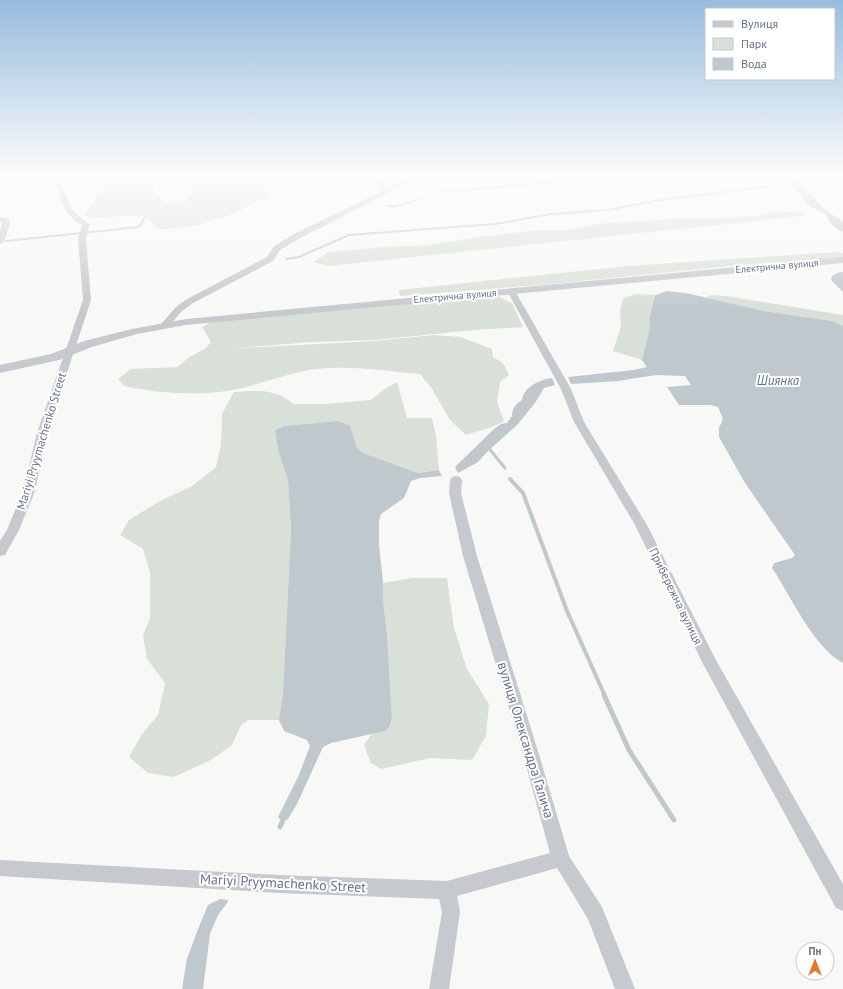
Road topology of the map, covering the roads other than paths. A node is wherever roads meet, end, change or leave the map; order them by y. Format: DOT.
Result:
graph roads {
  1 [pos="0,220"];
  2 [pos="77,220"];
  3 [pos="328,220"];
  4 [pos="0,242"];
  5 [pos="843,260"];
  6 [pos="511,291"];
  7 [pos="165,325"];
  8 [pos="70,351"];
  9 [pos="0,369"];
  10 [pos="456,480"];
  11 [pos="1,550"];
  12 [pos="561,859"];
  13 [pos="0,868"];
  14 [pos="447,890"];
  15 [pos="843,902"];
  16 [pos="439,989"];
  17 [pos="626,989"];
  1 -- 4 [label="street"];
  2 -- 8 [label="street, Mariyi Pryymachenko Street"];
  3 -- 7 [label="street"];
  5 -- 6 [label="street, Електрична вулиця"];
  6 -- 7 [label="street, Електрична вулиця"];
  6 -- 15 [label="street, Прибережна вулиця"];
  7 -- 8 [label="street, Електрична вулиця"];
  8 -- 9 [label="street, Електрична вулиця"];
  8 -- 11 [label="street, Mariyi Pryymachenko Street"];
  10 -- 12 [label="street, вулиця Олександра Галича"];
  12 -- 14 [label="street, Mariyi Pryymachenko Street"];
  12 -- 17 [label="street, вулиця Олександра Галича"];
  13 -- 14 [label="street, Mariyi Pryymachenko Street"];
  14 -- 16 [label="street"];
}
